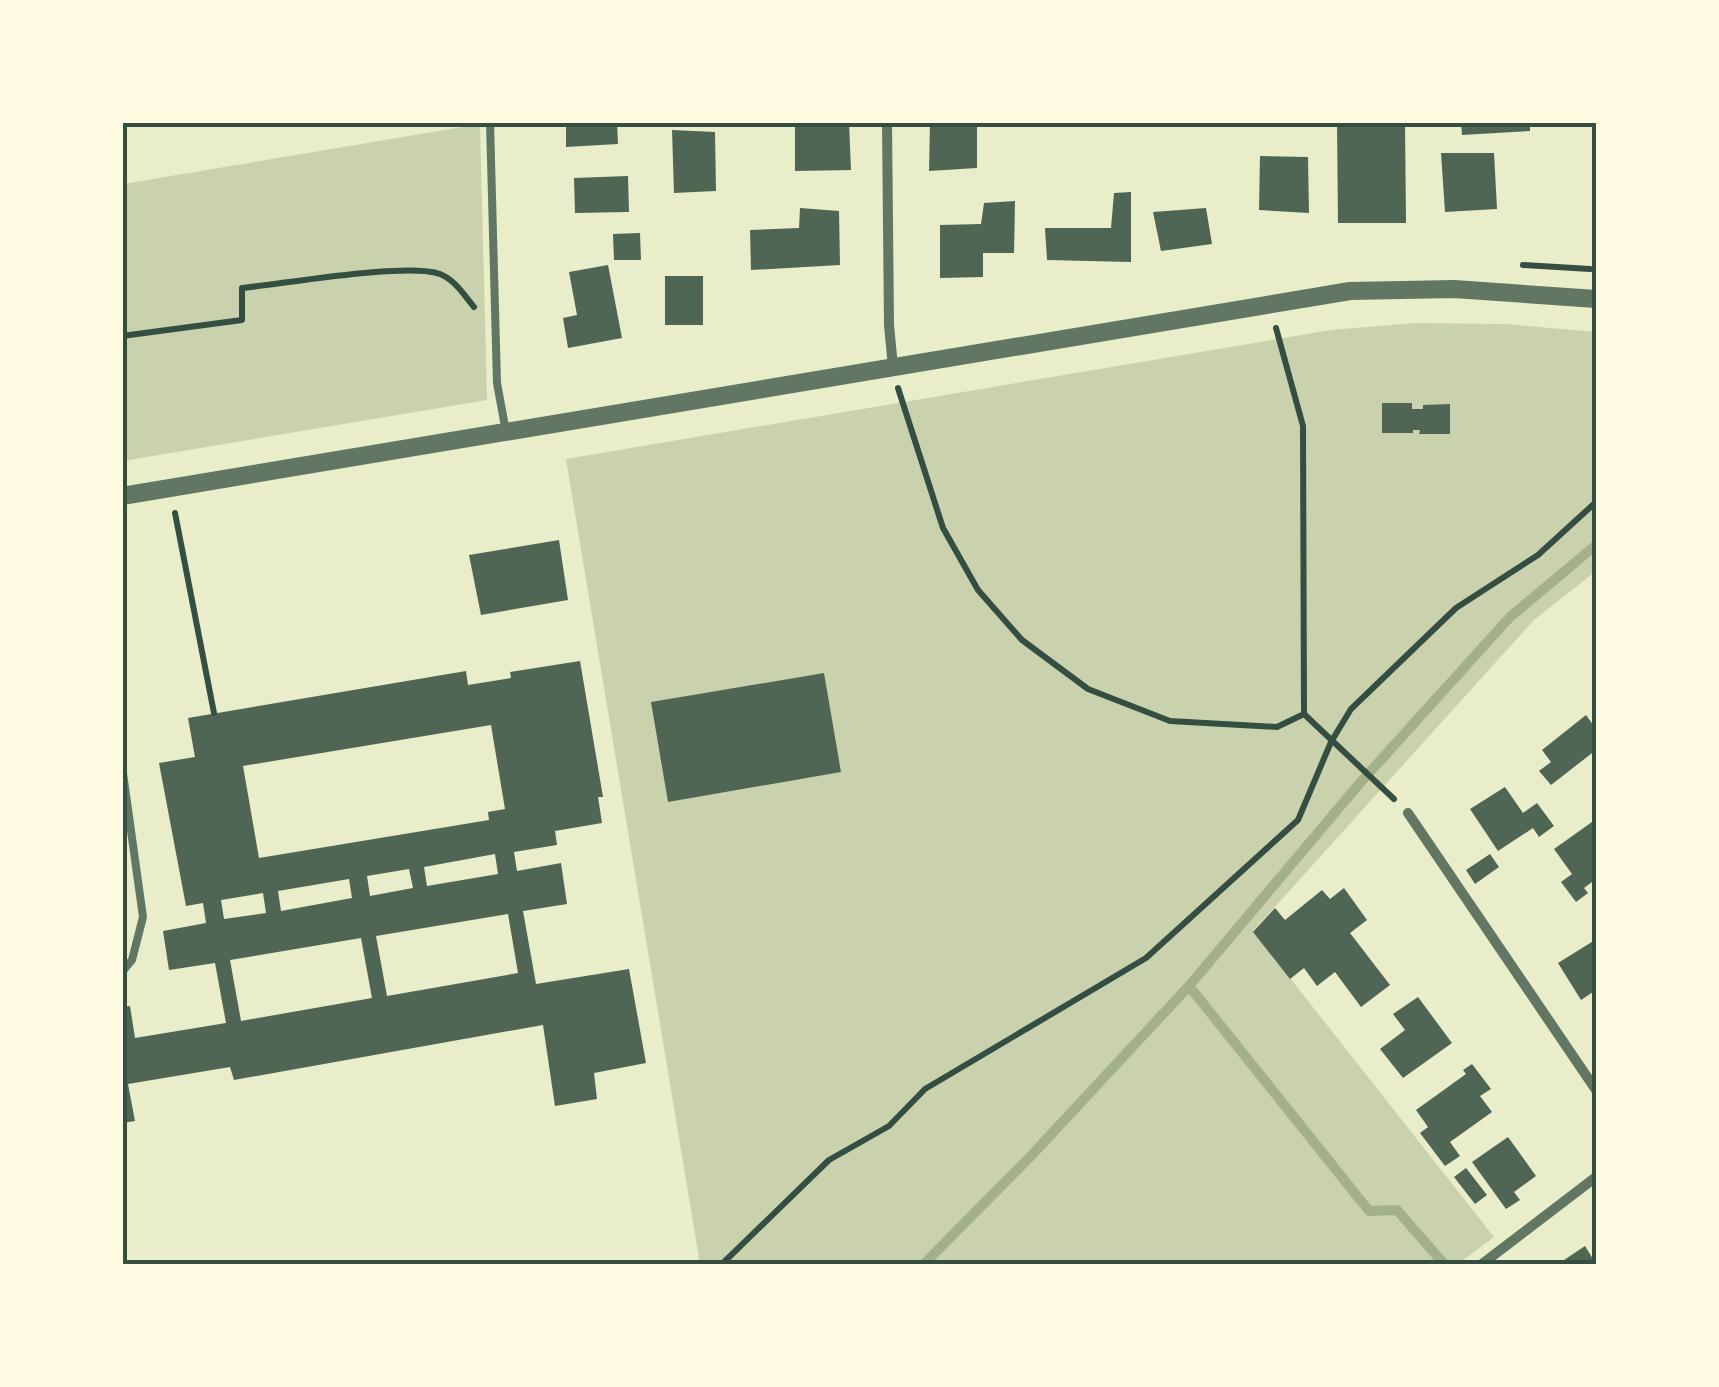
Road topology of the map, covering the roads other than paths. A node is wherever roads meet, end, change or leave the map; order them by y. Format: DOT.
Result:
graph roads {
  1 [pos="490,122"];
  2 [pos="887,122"];
  3 [pos="1596,298"];
  4 [pos="893,368"];
  5 [pos="506,432"];
  6 [pos="122,496"];
  7 [pos="122,766"];
  8 [pos="1408,814"];
  9 [pos="122,972"];
  10 [pos="1596,1090"];
  11 [pos="1596,1177"];
  12 [pos="1482,1264"];
  1 -- 5 [label="lane"];
  2 -- 4 [label="street"];
  3 -- 4 [label="street"];
  4 -- 5 [label="street"];
  5 -- 6 [label="street"];
  7 -- 9 [label="lane"];
  8 -- 10 [label="street"];
  11 -- 12 [label="street"];
}
